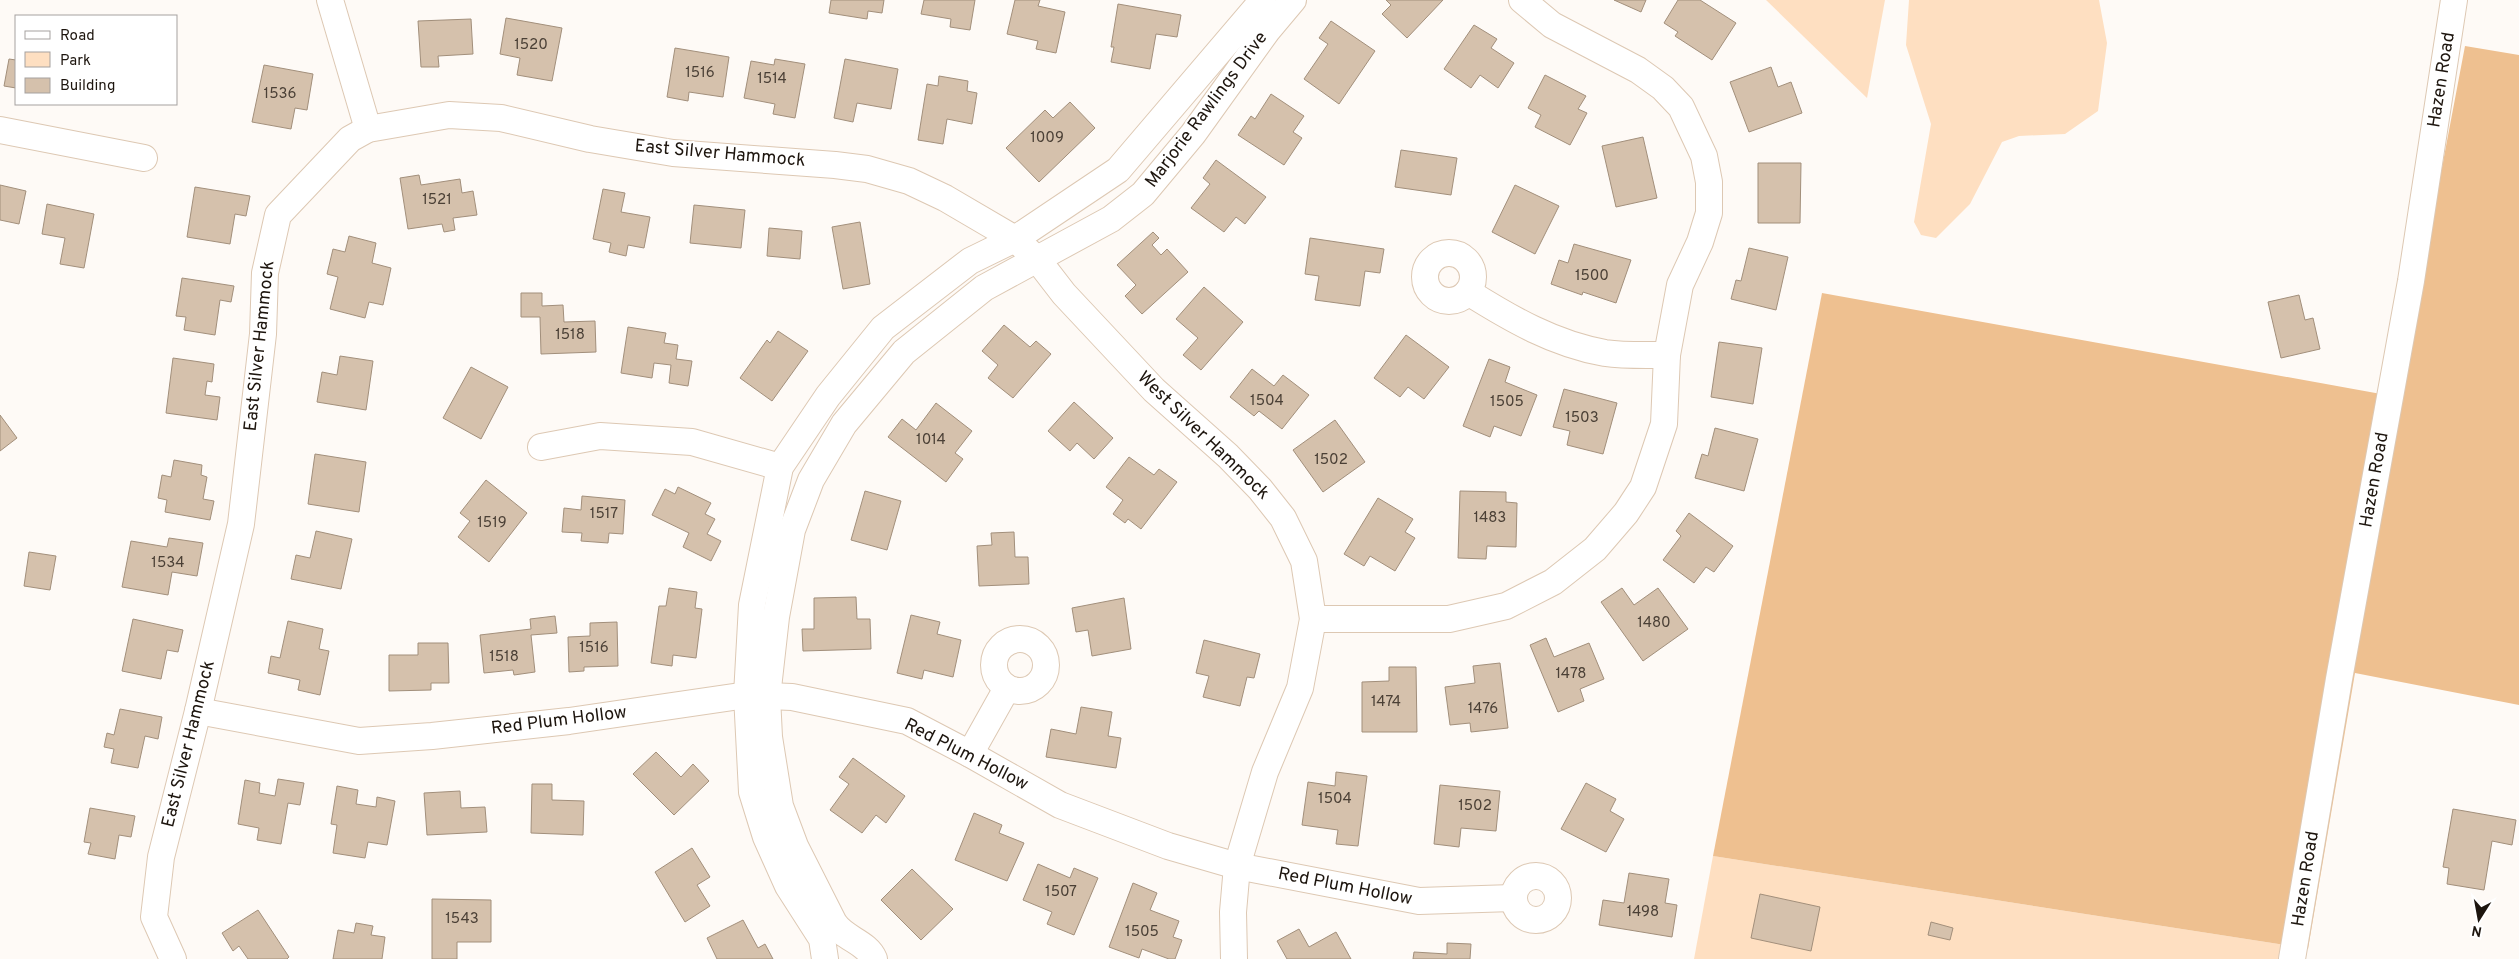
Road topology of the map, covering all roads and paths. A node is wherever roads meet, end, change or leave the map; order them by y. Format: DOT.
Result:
graph roads {
  1 [pos="330,0"];
  2 [pos="1263,0"];
  3 [pos="1522,0"];
  4 [pos="2454,0"];
  5 [pos="1289,1"];
  6 [pos="368,129"];
  7 [pos="0,130"];
  8 [pos="144,158"];
  9 [pos="1015,239"];
  10 [pos="1037,259"];
  11 [pos="1468,292"];
  12 [pos="1667,355"];
  13 [pos="541,447"];
  14 [pos="780,467"];
  15 [pos="1313,619"];
  16 [pos="1008,688"];
  17 [pos="757,696"];
  18 [pos="198,711"];
  19 [pos="970,754"];
  20 [pos="1237,866"];
  21 [pos="1513,898"];
  22 [pos="172,959"];
  23 [pos="825,959"];
  24 [pos="874,959"];
  25 [pos="1234,959"];
  26 [pos="2292,959"];
  1 -- 6 [label="street"];
  2 -- 9 [label="street, Marjorie Rawlings Drive"];
  3 -- 12 [label="street"];
  4 -- 26 [label="street, Hazen Road"];
  5 -- 10 [label="street, Marjorie Rawlings Drive"];
  6 -- 9 [label="street, East Silver Hammock"];
  6 -- 18 [label="street, East Silver Hammock"];
  7 -- 8 [label="street"];
  9 -- 10 [label="street, West Silver Hammock"];
  9 -- 14 [label="street, Marjorie Rawlings Drive"];
  10 -- 15 [label="street, West Silver Hammock"];
  10 -- 17 [label="street, Marjorie Rawlings Drive"];
  11 -- 12 [label="street"];
  12 -- 15 [label="street"];
  13 -- 14 [label="street"];
  14 -- 17 [label="street, Marjorie Rawlings Drive"];
  15 -- 20 [label="street, West Silver Hammock"];
  16 -- 19 [label="street"];
  17 -- 18 [label="street, Red Plum Hollow"];
  17 -- 19 [label="street, Red Plum Hollow"];
  17 -- 23 [label="street, Marjorie Rawlings Drive"];
  17 -- 24 [label="street, Marjorie Rawlings Drive"];
  18 -- 22 [label="street, East Silver Hammock"];
  19 -- 20 [label="street, Red Plum Hollow"];
  20 -- 21 [label="street, Red Plum Hollow"];
  20 -- 25 [label="street, West Silver Hammock"];
}
